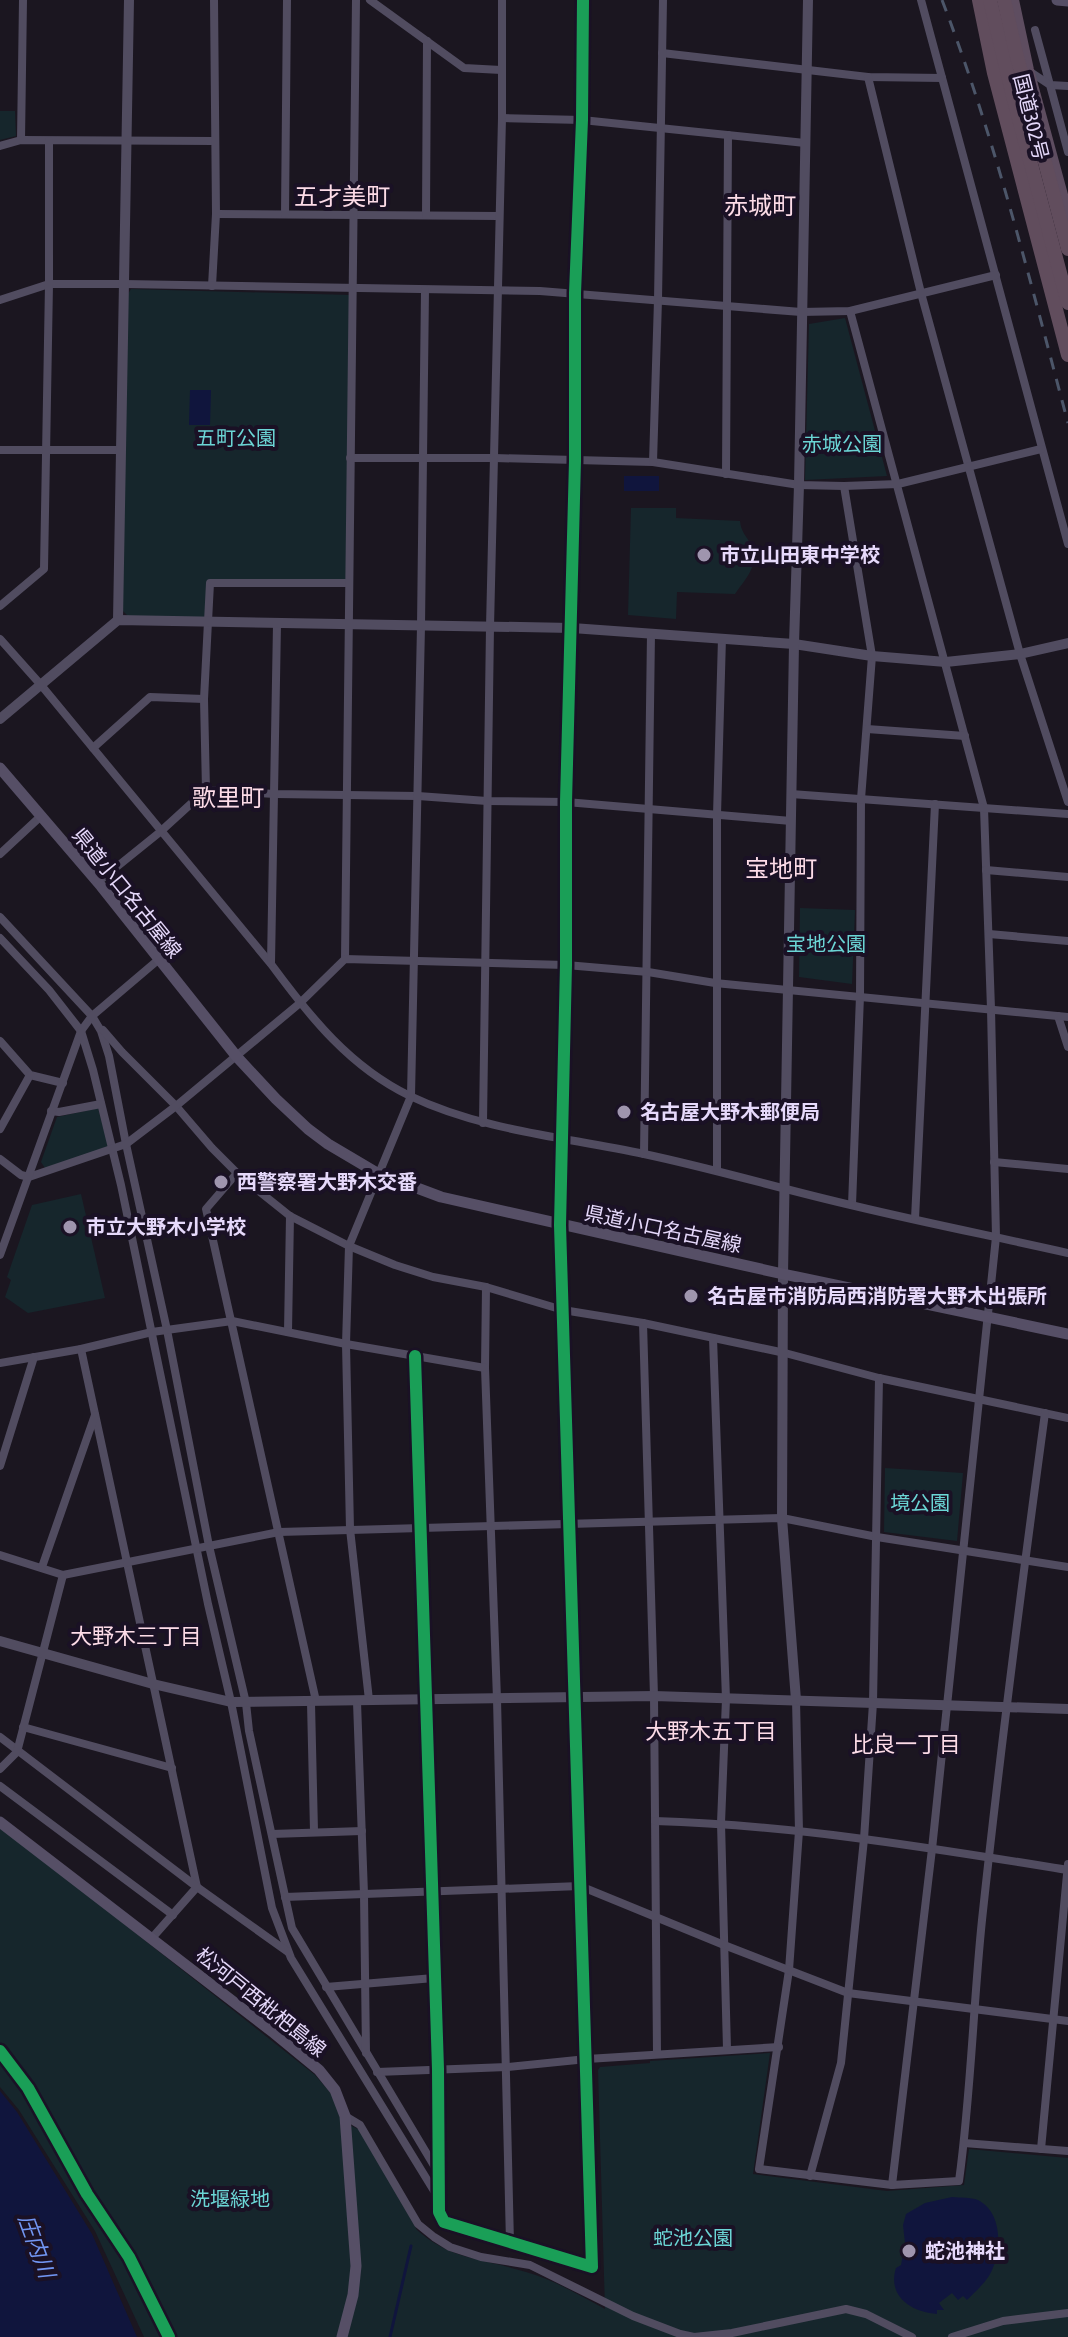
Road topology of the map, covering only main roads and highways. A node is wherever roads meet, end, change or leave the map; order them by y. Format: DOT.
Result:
graph roads {
  1 [pos="981,0"];
  2 [pos="990,0"];
  3 [pos="1004,0"];
  4 [pos="1013,0"];
  5 [pos="1057,0"];
  6 [pos="1068,1"];
  7 [pos="1067,209"];
  8 [pos="1068,249"];
  9 [pos="1068,303"];
  10 [pos="1068,335"];
  11 [pos="1068,355"];
  12 [pos="0,768"];
  13 [pos="1068,1334"];
  14 [pos="0,1822"];
  15 [pos="342,2337"];
  1 -- 10 [label="highway, 国道302号"];
  1 -- 11 [label="highway"];
  2 -- 9 [label="highway"];
  3 -- 8 [label="highway"];
  4 -- 7 [label="highway, 国道302号"];
  5 -- 6 [label="main road"];
  12 -- 13 [label="main road, 県道小口名古屋線"];
  14 -- 15 [label="main road, 松河戸西枇杷島線"];
}
